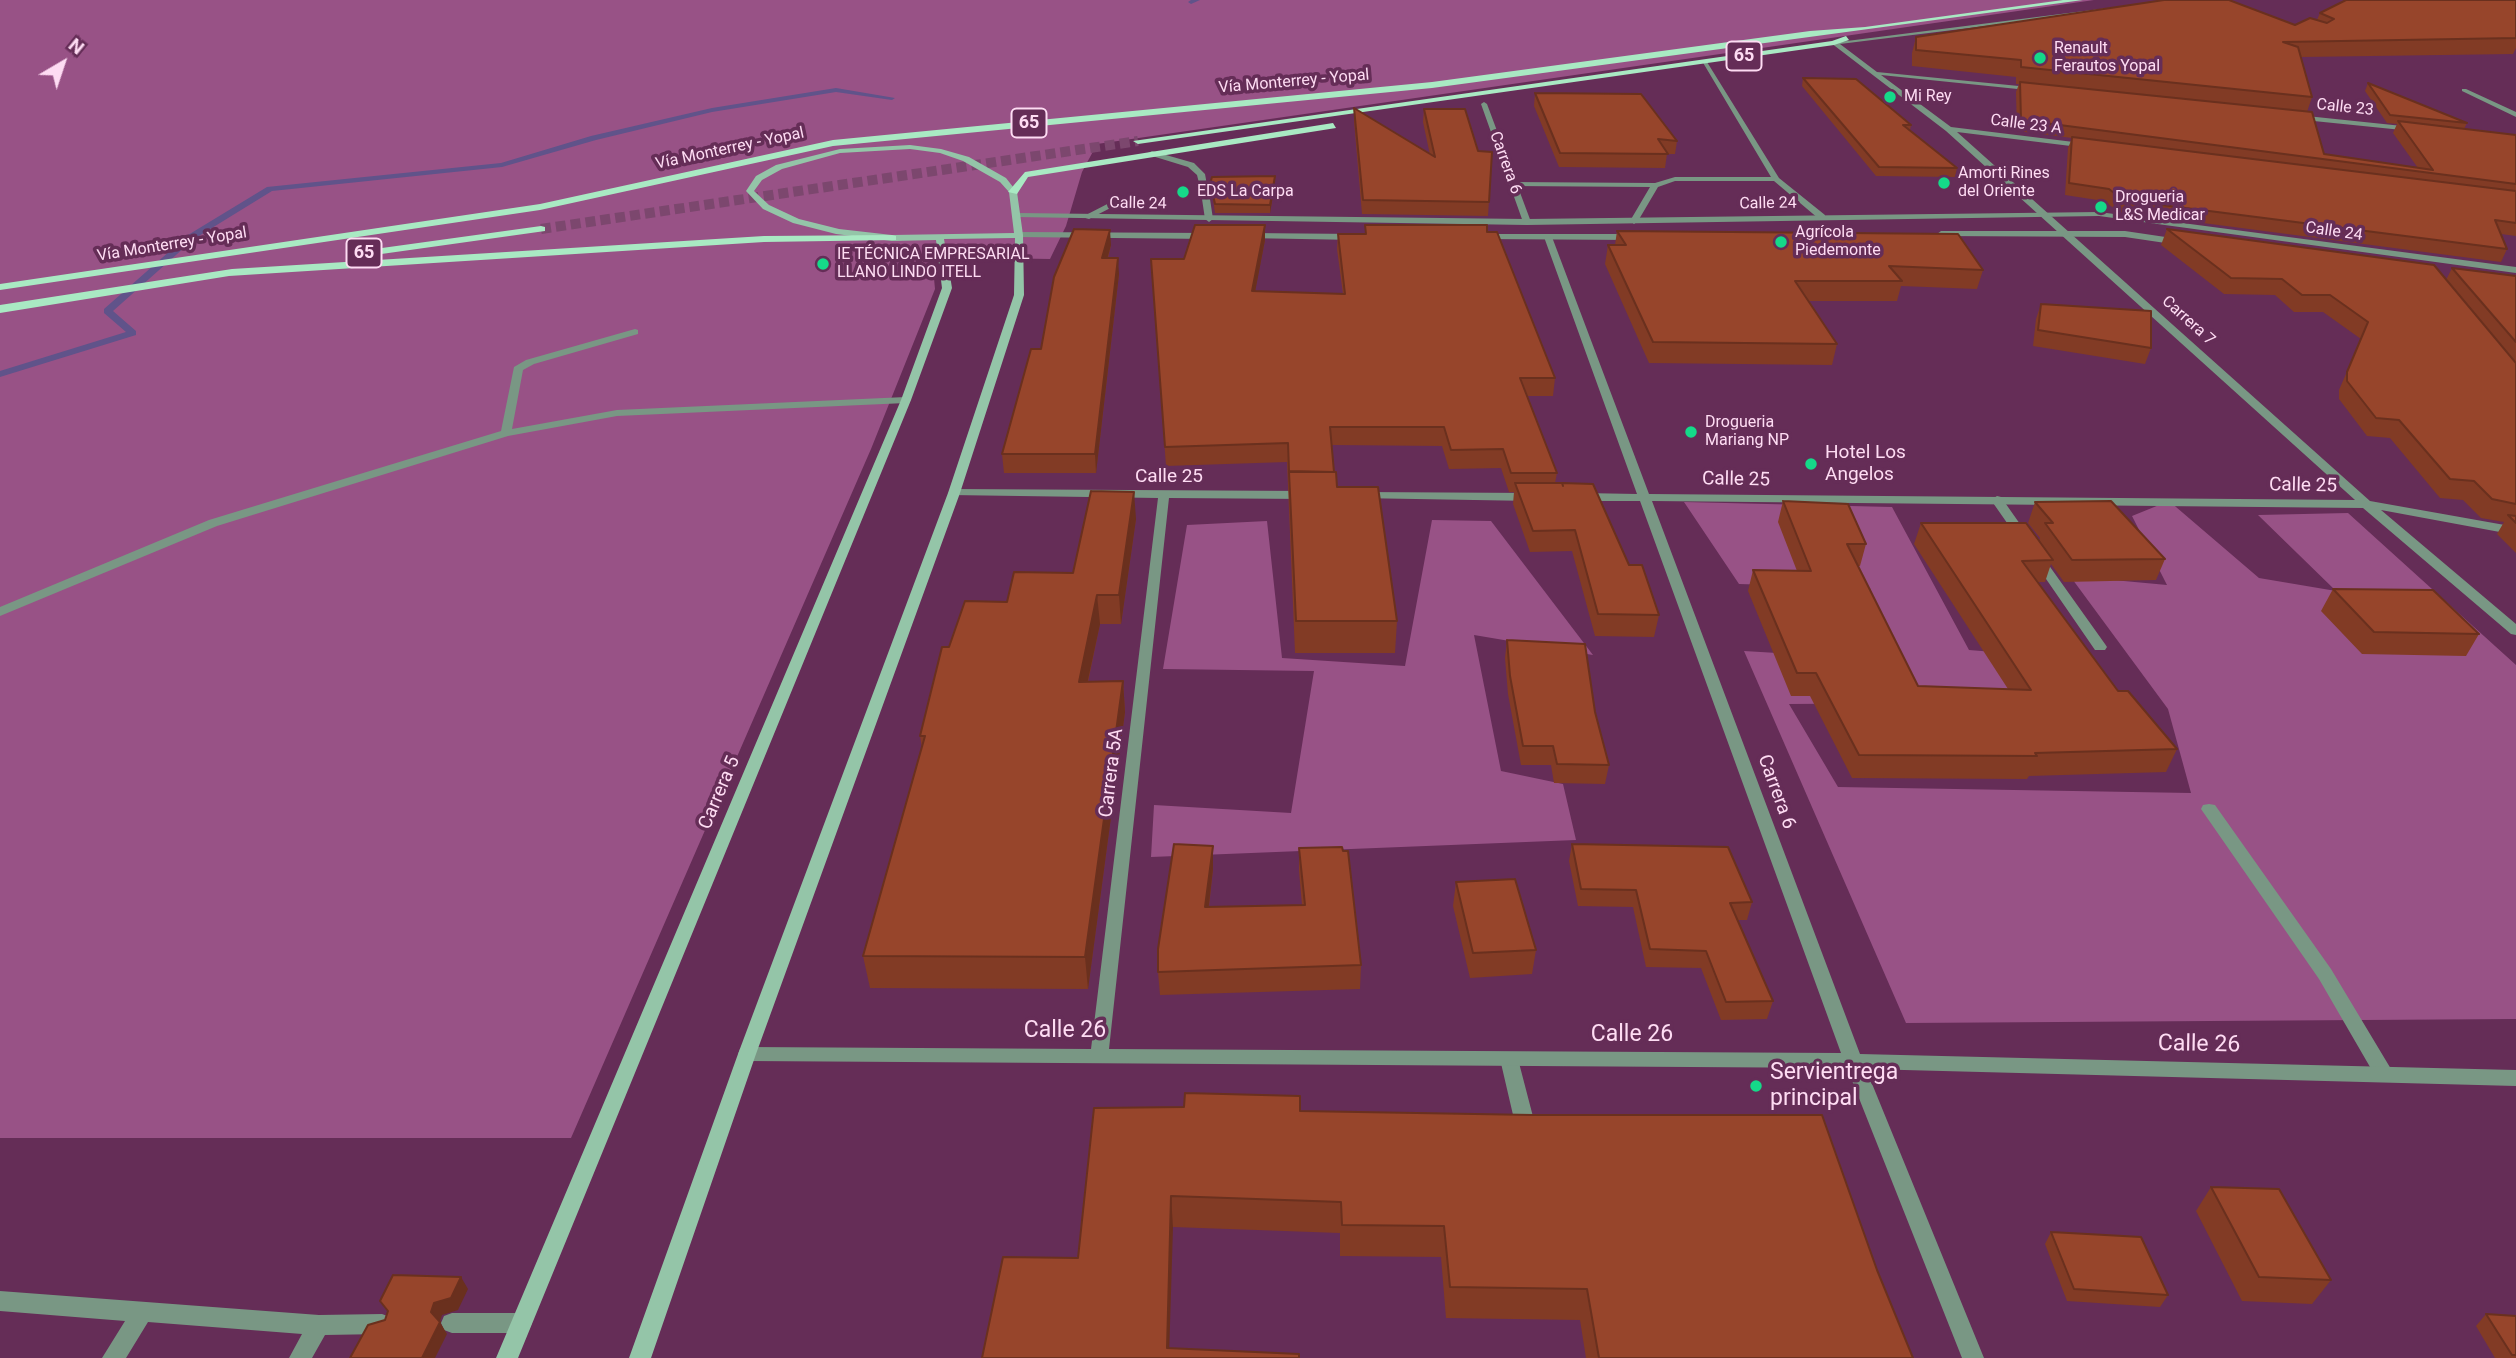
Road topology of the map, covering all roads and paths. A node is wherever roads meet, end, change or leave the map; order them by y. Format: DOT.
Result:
graph roads {
  1 [pos="2078,0"];
  2 [pos="2123,7"];
  3 [pos="1865,29"];
  4 [pos="1834,43"];
  5 [pos="1704,62"];
  6 [pos="1878,73"];
  7 [pos="1621,74"];
  8 [pos="1432,85"];
  9 [pos="2042,89"];
  10 [pos="2464,90"];
  11 [pos="1484,104"];
  12 [pos="2516,115"];
  13 [pos="1401,116"];
  14 [pos="2286,116"];
  15 [pos="1346,124"];
  16 [pos="1949,129"];
  17 [pos="2421,130"];
  18 [pos="1138,141"];
  19 [pos="876,147"];
  20 [pos="2101,148"];
  21 [pos="1152,153"];
  22 [pos="806,158"];
  23 [pos="1776,179"];
  24 [pos="1511,184"];
  25 [pos="1203,185"];
  26 [pos="1655,185"];
  27 [pos="1013,192"];
  28 [pos="1206,199"];
  29 [pos="1122,200"];
  30 [pos="540,207"];
  31 [pos="2044,213"];
  32 [pos="1016,215"];
  33 [pos="1086,217"];
  34 [pos="1822,217"];
  35 [pos="1209,219"];
  36 [pos="1634,220"];
  37 [pos="1527,222"];
  38 [pos="541,229"];
  39 [pos="2063,233"];
  40 [pos="1924,234"];
  41 [pos="1019,235"];
  42 [pos="1228,236"];
  43 [pos="1242,236"];
  44 [pos="1646,236"];
  45 [pos="892,237"];
  46 [pos="1367,237"];
  47 [pos="1464,237"];
  48 [pos="1548,237"];
  49 [pos="940,238"];
  50 [pos="2191,243"];
  51 [pos="2516,270"];
  52 [pos="222,273"];
  53 [pos="0,287"];
  54 [pos="0,309"];
  55 [pos="635,332"];
  56 [pos="906,400"];
  57 [pos="506,433"];
  58 [pos="954,493"];
  59 [pos="1164,495"];
  60 [pos="1315,495"];
  61 [pos="1342,495"];
  62 [pos="1549,497"];
  63 [pos="1563,497"];
  64 [pos="1645,497"];
  65 [pos="1997,500"];
  66 [pos="2366,504"];
  67 [pos="2516,531"];
  68 [pos="0,612"];
  69 [pos="2516,631"];
  70 [pos="2100,647"];
  71 [pos="2208,809"];
  72 [pos="747,1054"];
  73 [pos="1099,1056"];
  74 [pos="1509,1059"];
  75 [pos="1853,1061"];
  76 [pos="2384,1074"];
  77 [pos="2516,1077"];
  78 [pos="1528,1136"];
  79 [pos="0,1301"];
  80 [pos="143,1311"];
  81 [pos="452,1323"];
  82 [pos="522,1323"];
  83 [pos="382,1324"];
  84 [pos="318,1325"];
  85 [pos="113,1358"];
  86 [pos="300,1358"];
  87 [pos="507,1358"];
  88 [pos="640,1358"];
  89 [pos="1973,1358"];
  1 -- 3 [label="main road, 65"];
  2 -- 4 [label="street"];
  3 -- 4 [label="main road, Vía Monterrey - Yopal / 65"];
  3 -- 8 [label="main road, Vía Monterrey - Yopal / 65"];
  4 -- 5 [label="main road, Vía Monterrey - Yopal / 65"];
  4 -- 6 [label="street, Carrera 7"];
  5 -- 7 [label="main road, Vía Monterrey - Yopal / 65"];
  5 -- 23 [label="street"];
  6 -- 9 [label="street"];
  6 -- 16 [label="street, Carrera 7"];
  7 -- 11 [label="main road"];
  7 -- 18 [label="main road, Vía Monterrey - Yopal / 65"];
  8 -- 19 [label="main road"];
  8 -- 30 [label="main road, Vía Monterrey - Yopal / 65"];
  10 -- 12 [label="street"];
  11 -- 13 [label="main road"];
  11 -- 24 [label="street, Carrera 6"];
  14 -- 17 [label="street, Calle 23"];
  15 -- 21 [label="main road"];
  16 -- 20 [label="street, Calle 23 A"];
  16 -- 31 [label="street, Carrera 7"];
  19 -- 22 [label="main road"];
  19 -- 27 [label="main road"];
  21 -- 25 [label="street"];
  21 -- 27 [label="main road"];
  22 -- 30 [label="main road"];
  22 -- 45 [label="main road"];
  23 -- 26 [label="street"];
  23 -- 34 [label="street"];
  24 -- 26 [label="street"];
  24 -- 37 [label="street, Carrera 6"];
  26 -- 36 [label="street"];
  27 -- 32 [label="main road"];
  28 -- 35 [label="street"];
  29 -- 33 [label="street"];
  30 -- 53 [label="main road, Vía Monterrey - Yopal / 65"];
  31 -- 34 [label="street, Calle 24"];
  31 -- 39 [label="street, Carrera 7"];
  31 -- 51 [label="street, Calle 24"];
  32 -- 33 [label="street, Calle 24"];
  32 -- 41 [label="main road"];
  33 -- 35 [label="street, Calle 24"];
  34 -- 36 [label="street, Calle 24"];
  35 -- 37 [label="street, Calle 24"];
  36 -- 37 [label="street, Calle 24"];
  38 -- 52 [label="main road, Vía Monterrey - Yopal / 65"];
  39 -- 40 [label="street"];
  39 -- 50 [label="street"];
  39 -- 66 [label="street, Carrera 7"];
  41 -- 42 [label="street, Calle 24"];
  41 -- 49 [label="main road"];
  41 -- 58 [label="main road"];
  43 -- 46 [label="street"];
  44 -- 48 [label="street"];
  45 -- 49 [label="main road"];
  45 -- 52 [label="main road"];
  47 -- 48 [label="street"];
  48 -- 64 [label="street, Carrera 6"];
  49 -- 56 [label="main road, Carrera 5"];
  52 -- 54 [label="main road, Vía Monterrey - Yopal / 65"];
  55 -- 57 [label="street"];
  56 -- 57 [label="street"];
  56 -- 82 [label="main road, Carrera 5"];
  57 -- 68 [label="street"];
  58 -- 59 [label="street, Calle 25"];
  58 -- 72 [label="main road"];
  59 -- 60 [label="street, Calle 25"];
  59 -- 73 [label="street, Carrera 5A"];
  61 -- 62 [label="street"];
  63 -- 64 [label="street, Calle 25"];
  64 -- 65 [label="street, Calle 25"];
  64 -- 75 [label="street, Carrera 6"];
  65 -- 66 [label="street, Calle 25"];
  65 -- 70 [label="street"];
  66 -- 67 [label="street, Calle 25"];
  66 -- 69 [label="street, Carrera 7"];
  71 -- 76 [label="street"];
  72 -- 73 [label="street, Calle 26"];
  72 -- 88 [label="main road"];
  73 -- 74 [label="street, Calle 26"];
  74 -- 75 [label="street, Calle 26"];
  74 -- 78 [label="street"];
  75 -- 76 [label="street, Calle 26"];
  75 -- 89 [label="street, Carrera 6"];
  76 -- 77 [label="street, Calle 26"];
  79 -- 80 [label="street"];
  80 -- 84 [label="street"];
  80 -- 85 [label="street"];
  81 -- 82 [label="street"];
  82 -- 87 [label="main road, Carrera 5"];
  83 -- 84 [label="street"];
  84 -- 86 [label="street"];
}
